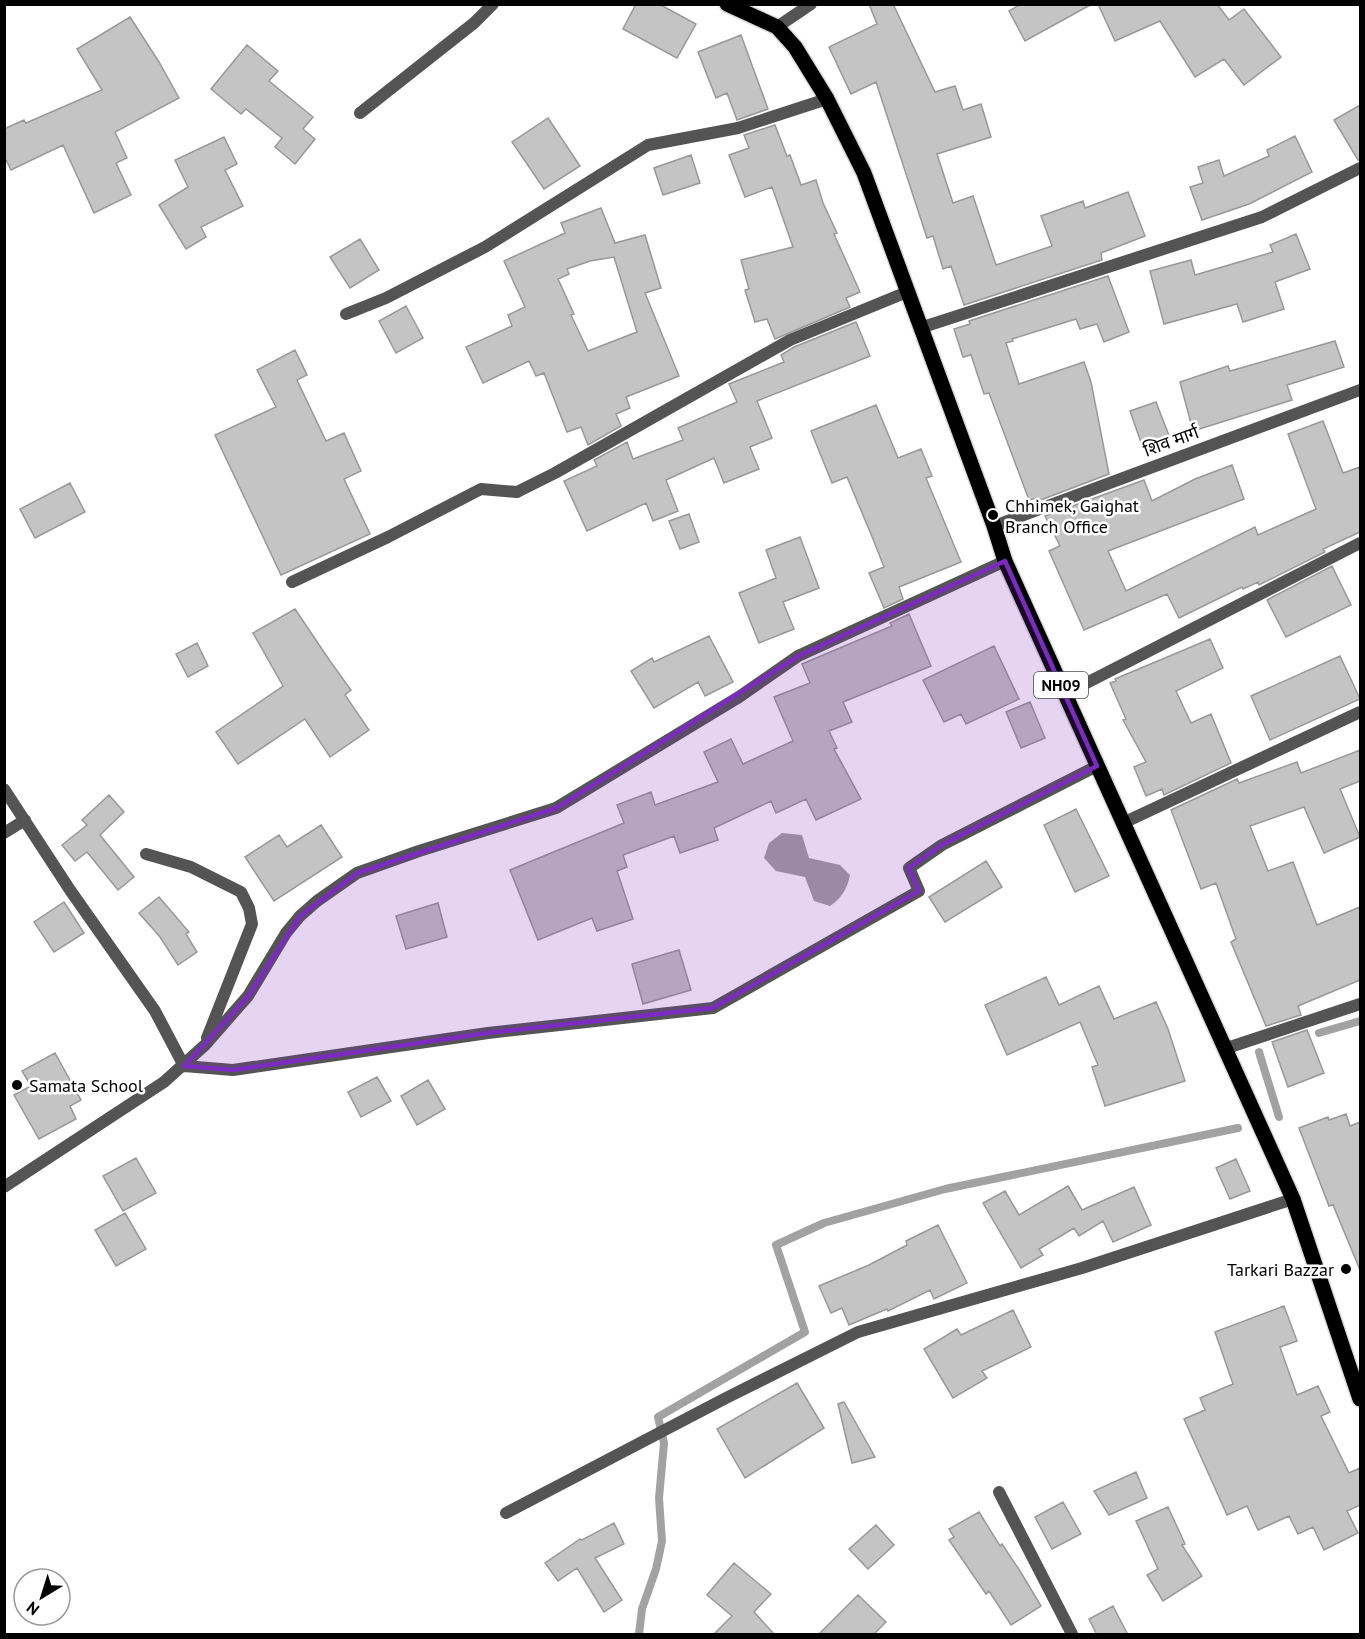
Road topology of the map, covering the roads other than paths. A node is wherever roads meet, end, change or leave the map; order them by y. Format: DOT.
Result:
graph roads {
  1 [pos="493,4"];
  2 [pos="728,4"];
  3 [pos="811,4"];
  4 [pos="777,27"];
  5 [pos="827,99"];
  6 [pos="360,113"];
  7 [pos="1360,168"];
  8 [pos="907,292"];
  9 [pos="346,314"];
  10 [pos="920,328"];
  11 [pos="1360,390"];
  12 [pos="994,526"];
  13 [pos="1360,543"];
  14 [pos="1005,561"];
  15 [pos="292,582"];
  16 [pos="1065,694"];
  17 [pos="1360,712"];
  18 [pos="1097,766"];
  19 [pos="4,789"];
  20 [pos="25,820"];
  21 [pos="1123,823"];
  22 [pos="4,833"];
  23 [pos="146,854"];
  24 [pos="1360,1004"];
  25 [pos="205,1045"];
  26 [pos="1224,1049"];
  27 [pos="184,1066"];
  28 [pos="4,1187"];
  29 [pos="1293,1199"];
  30 [pos="1360,1399"];
  31 [pos="999,1492"];
  32 [pos="506,1513"];
  33 [pos="1072,1635"];
  1 -- 6 [label="street"];
  2 -- 4 [label="main road, NH09"];
  3 -- 4 [label="street"];
  4 -- 5 [label="main road, NH09"];
  5 -- 8 [label="main road, NH09"];
  5 -- 9 [label="street"];
  7 -- 10 [label="street"];
  8 -- 10 [label="main road, NH09"];
  8 -- 15 [label="street"];
  10 -- 12 [label="main road, NH09"];
  11 -- 12 [label="street, शिव मार्ग"];
  12 -- 14 [label="main road, NH09"];
  13 -- 16 [label="street"];
  14 -- 16 [label="main road, NH09"];
  14 -- 25 [label="street"];
  16 -- 18 [label="main road, NH09"];
  17 -- 21 [label="street"];
  18 -- 21 [label="main road, NH09"];
  18 -- 27 [label="street"];
  19 -- 20 [label="street"];
  20 -- 22 [label="street"];
  20 -- 27 [label="street"];
  21 -- 26 [label="main road, NH09"];
  23 -- 25 [label="street"];
  24 -- 26 [label="street"];
  25 -- 27 [label="street"];
  26 -- 29 [label="main road, NH09"];
  27 -- 28 [label="street"];
  29 -- 30 [label="main road, NH09"];
  29 -- 32 [label="street"];
  31 -- 33 [label="street"];
}
